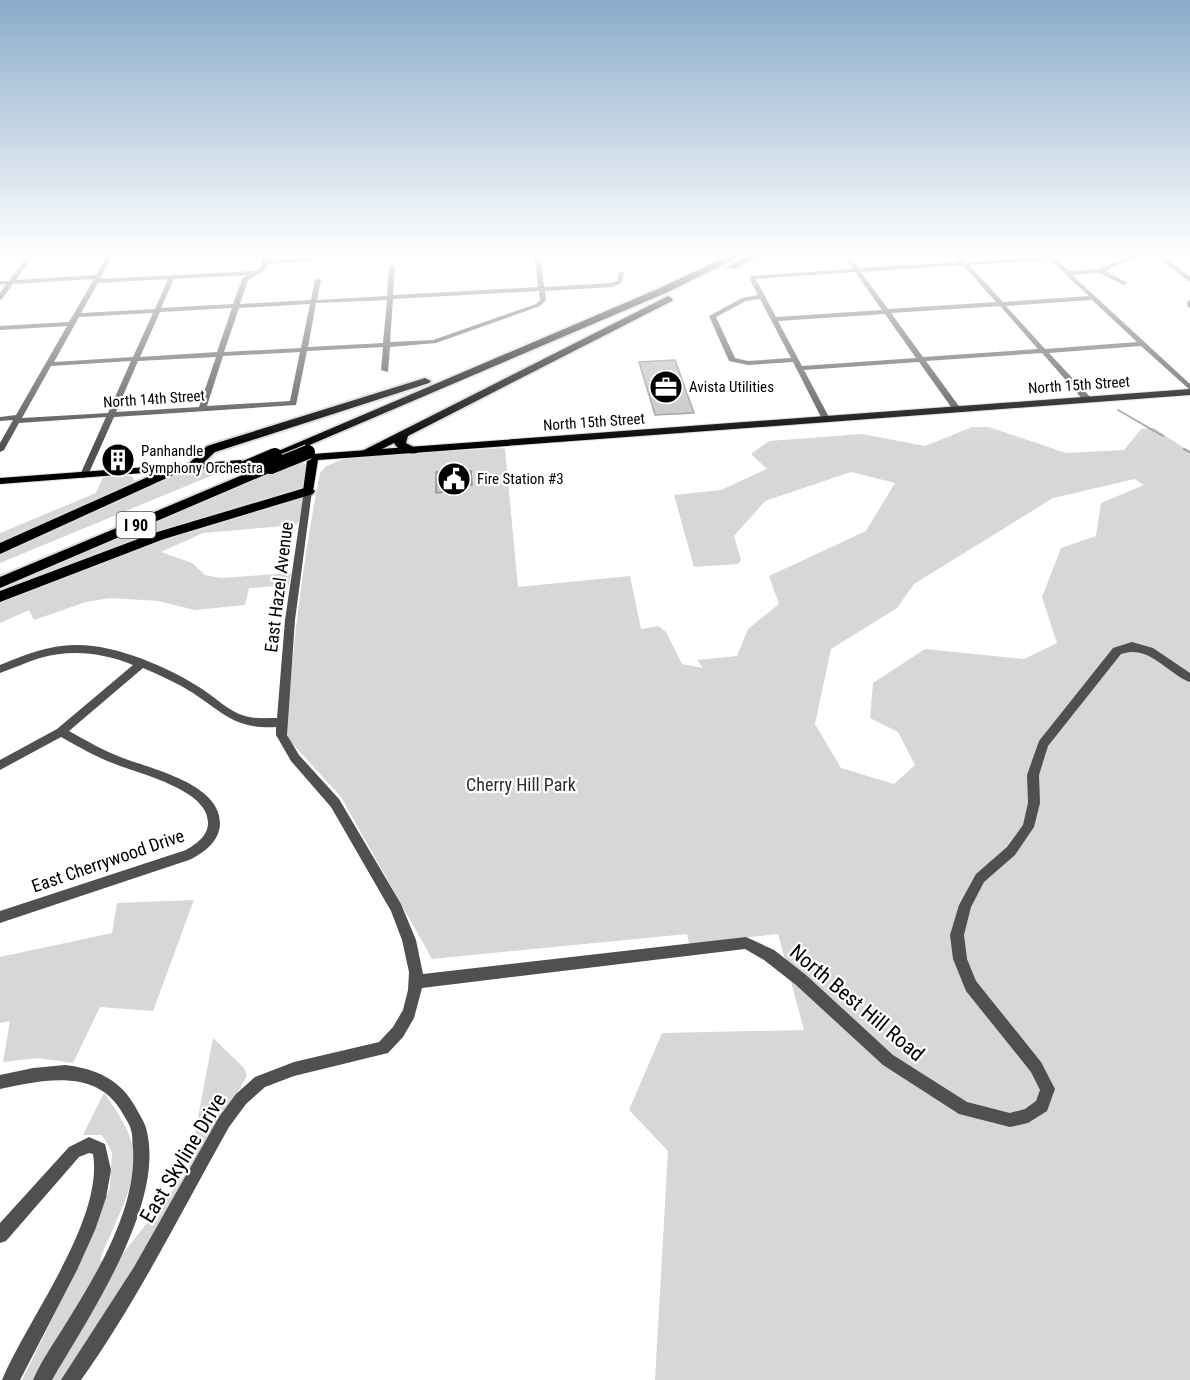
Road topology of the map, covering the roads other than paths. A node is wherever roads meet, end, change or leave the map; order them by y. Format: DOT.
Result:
graph roads {
  1 [pos="74,318"];
  2 [pos="154,318"];
  3 [pos="232,318"];
  4 [pos="311,318"];
  5 [pos="389,318"];
  6 [pos="501,318"];
  7 [pos="598,318"];
  8 [pos="619,318"];
  9 [pos="630,318"];
  10 [pos="713,318"];
  11 [pos="783,318"];
  12 [pos="892,318"];
  13 [pos="1015,318"];
  14 [pos="1116,318"];
  15 [pos="773,319"];
  16 [pos="71,324"];
  17 [pos="0,328"];
  18 [pos="576,328"];
  19 [pos="387,344"];
  20 [pos="1143,344"];
  21 [pos="304,349"];
  22 [pos="1044,351"];
  23 [pos="220,354"];
  24 [pos="136,359"];
  25 [pos="795,360"];
  26 [pos="921,360"];
  27 [pos="48,364"];
  28 [pos="799,368"];
  29 [pos="385,370"];
  30 [pos="1190,390"];
  31 [pos="1088,400"];
  32 [pos="202,409"];
  33 [pos="957,409"];
  34 [pos="111,415"];
  35 [pos="0,419"];
  36 [pos="17,419"];
  37 [pos="826,419"];
  38 [pos="402,435"];
  39 [pos="0,450"];
  40 [pos="413,450"];
  41 [pos="364,453"];
  42 [pos="310,454"];
  43 [pos="273,461"];
  44 [pos="191,467"];
  45 [pos="177,468"];
  46 [pos="132,471"];
  47 [pos="84,475"];
  48 [pos="0,481"];
  49 [pos="138,486"];
  50 [pos="308,491"];
  51 [pos="0,549"];
  52 [pos="0,570"];
  53 [pos="0,583"];
  54 [pos="0,597"];
  55 [pos="141,664"];
  56 [pos="0,669"];
  57 [pos="1190,678"];
  58 [pos="282,722"];
  59 [pos="60,732"];
  60 [pos="0,765"];
  61 [pos="0,917"];
  62 [pos="415,982"];
  63 [pos="0,1082"];
  64 [pos="0,1235"];
  65 [pos="10,1380"];
  66 [pos="42,1380"];
  67 [pos="70,1380"];
  1 -- 16 [label="street"];
  2 -- 24 [label="street"];
  3 -- 23 [label="street"];
  4 -- 21 [label="street"];
  5 -- 19 [label="street"];
  6 -- 19 [label="street"];
  7 -- 18 [label="highway, I 90"];
  8 -- 42 [label="highway, I 90"];
  9 -- 38 [label="highway, I 90"];
  10 -- 25 [label="street"];
  11 -- 15 [label="street"];
  12 -- 26 [label="street"];
  13 -- 22 [label="street"];
  14 -- 20 [label="street"];
  15 -- 25 [label="street"];
  16 -- 17 [label="street"];
  16 -- 27 [label="street"];
  18 -- 43 [label="highway, I 90"];
  18 -- 44 [label="highway"];
  19 -- 21 [label="street"];
  19 -- 29 [label="street"];
  20 -- 22 [label="street"];
  20 -- 30 [label="street"];
  21 -- 23 [label="street"];
  21 -- 32 [label="street, North 14th Street"];
  22 -- 26 [label="street"];
  22 -- 31 [label="street"];
  23 -- 24 [label="street"];
  23 -- 32 [label="street"];
  24 -- 27 [label="street"];
  24 -- 34 [label="street"];
  25 -- 28 [label="street"];
  26 -- 28 [label="street"];
  26 -- 33 [label="street"];
  27 -- 36 [label="street"];
  28 -- 37 [label="street"];
  30 -- 31 [label="main road, North 15th Street"];
  31 -- 33 [label="main road, North 15th Street"];
  32 -- 34 [label="street, North 14th Street"];
  33 -- 37 [label="main road, North 15th Street"];
  34 -- 36 [label="street, North 14th Street"];
  34 -- 47 [label="street"];
  35 -- 36 [label="street, North 14th Street"];
  36 -- 39 [label="street"];
  37 -- 40 [label="main road, North 15th Street"];
  38 -- 40 [label="highway"];
  38 -- 41 [label="highway, I 90"];
  40 -- 41 [label="main road, North 15th Street"];
  41 -- 42 [label="main road, North 15th Street"];
  42 -- 43 [label="highway, I 90, bridge"];
  42 -- 44 [label="main road, North 15th Street"];
  42 -- 50 [label="main road, East Hazel Avenue"];
  43 -- 52 [label="highway, I 90, bridge"];
  43 -- 53 [label="highway, I 90"];
  44 -- 45 [label="main road, North 15th Street"];
  45 -- 46 [label="main road, North 15th Street"];
  45 -- 49 [label="highway, I 90"];
  46 -- 47 [label="main road, North 15th Street"];
  46 -- 49 [label="highway, I 90"];
  47 -- 48 [label="main road, North 15th Street"];
  49 -- 51 [label="highway, I 90"];
  50 -- 54 [label="highway"];
  50 -- 58 [label="street, East Hazel Avenue"];
  55 -- 56 [label="street"];
  55 -- 58 [label="street"];
  55 -- 59 [label="street"];
  57 -- 62 [label="street, North Best Hill Road"];
  58 -- 62 [label="street, East Skyline Drive"];
  59 -- 60 [label="street"];
  59 -- 61 [label="street, East Cherrywood Drive"];
  62 -- 67 [label="street, East Skyline Drive"];
  63 -- 66 [label="street"];
  64 -- 65 [label="street"];
}
